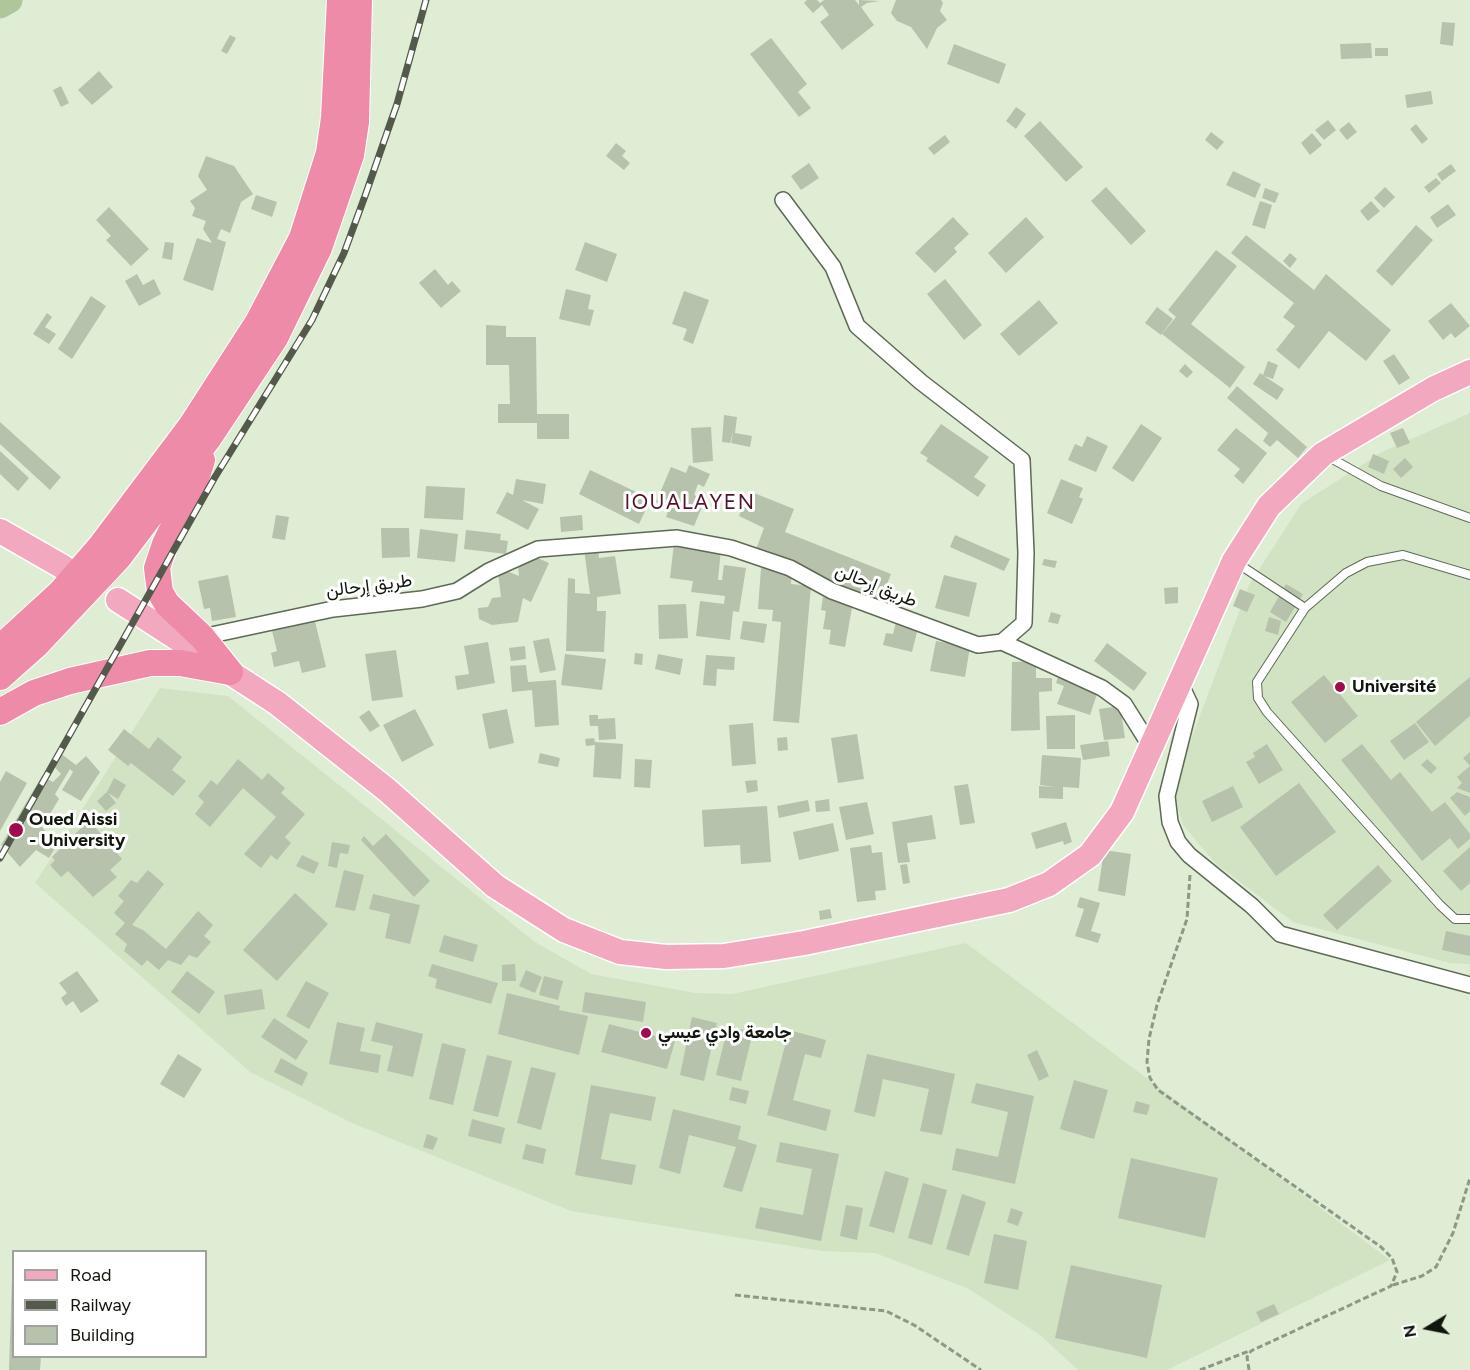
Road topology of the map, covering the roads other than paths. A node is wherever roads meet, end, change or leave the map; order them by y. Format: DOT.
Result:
graph roads {
  1 [pos="340,0"];
  2 [pos="359,0"];
  3 [pos="783,200"];
  4 [pos="1470,372"];
  5 [pos="208,439"];
  6 [pos="1323,454"];
  7 [pos="1470,518"];
  8 [pos="0,531"];
  9 [pos="1234,561"];
  10 [pos="63,567"];
  11 [pos="1470,575"];
  12 [pos="118,600"];
  13 [pos="1305,608"];
  14 [pos="202,637"];
  15 [pos="6,639"];
  16 [pos="1002,642"];
  17 [pos="230,672"];
  18 [pos="0,677"];
  19 [pos="1180,683"];
  20 [pos="0,712"];
  21 [pos="1151,747"];
  22 [pos="1470,919"];
  23 [pos="1470,985"];
  1 -- 15 [label="highway"];
  2 -- 5 [label="highway"];
  3 -- 16 [label="street"];
  4 -- 6 [label="main road"];
  5 -- 14 [label="highway"];
  5 -- 18 [label="highway"];
  6 -- 7 [label="lane"];
  6 -- 9 [label="main road"];
  8 -- 10 [label="main road"];
  9 -- 13 [label="lane"];
  9 -- 19 [label="main road"];
  11 -- 13 [label="lane"];
  12 -- 17 [label="main road"];
  13 -- 22 [label="lane"];
  14 -- 16 [label="street, طريق إرحالن"];
  14 -- 17 [label="highway"];
  16 -- 21 [label="street"];
  17 -- 20 [label="highway"];
  17 -- 21 [label="main road"];
  19 -- 21 [label="main road"];
  19 -- 23 [label="street"];
}
